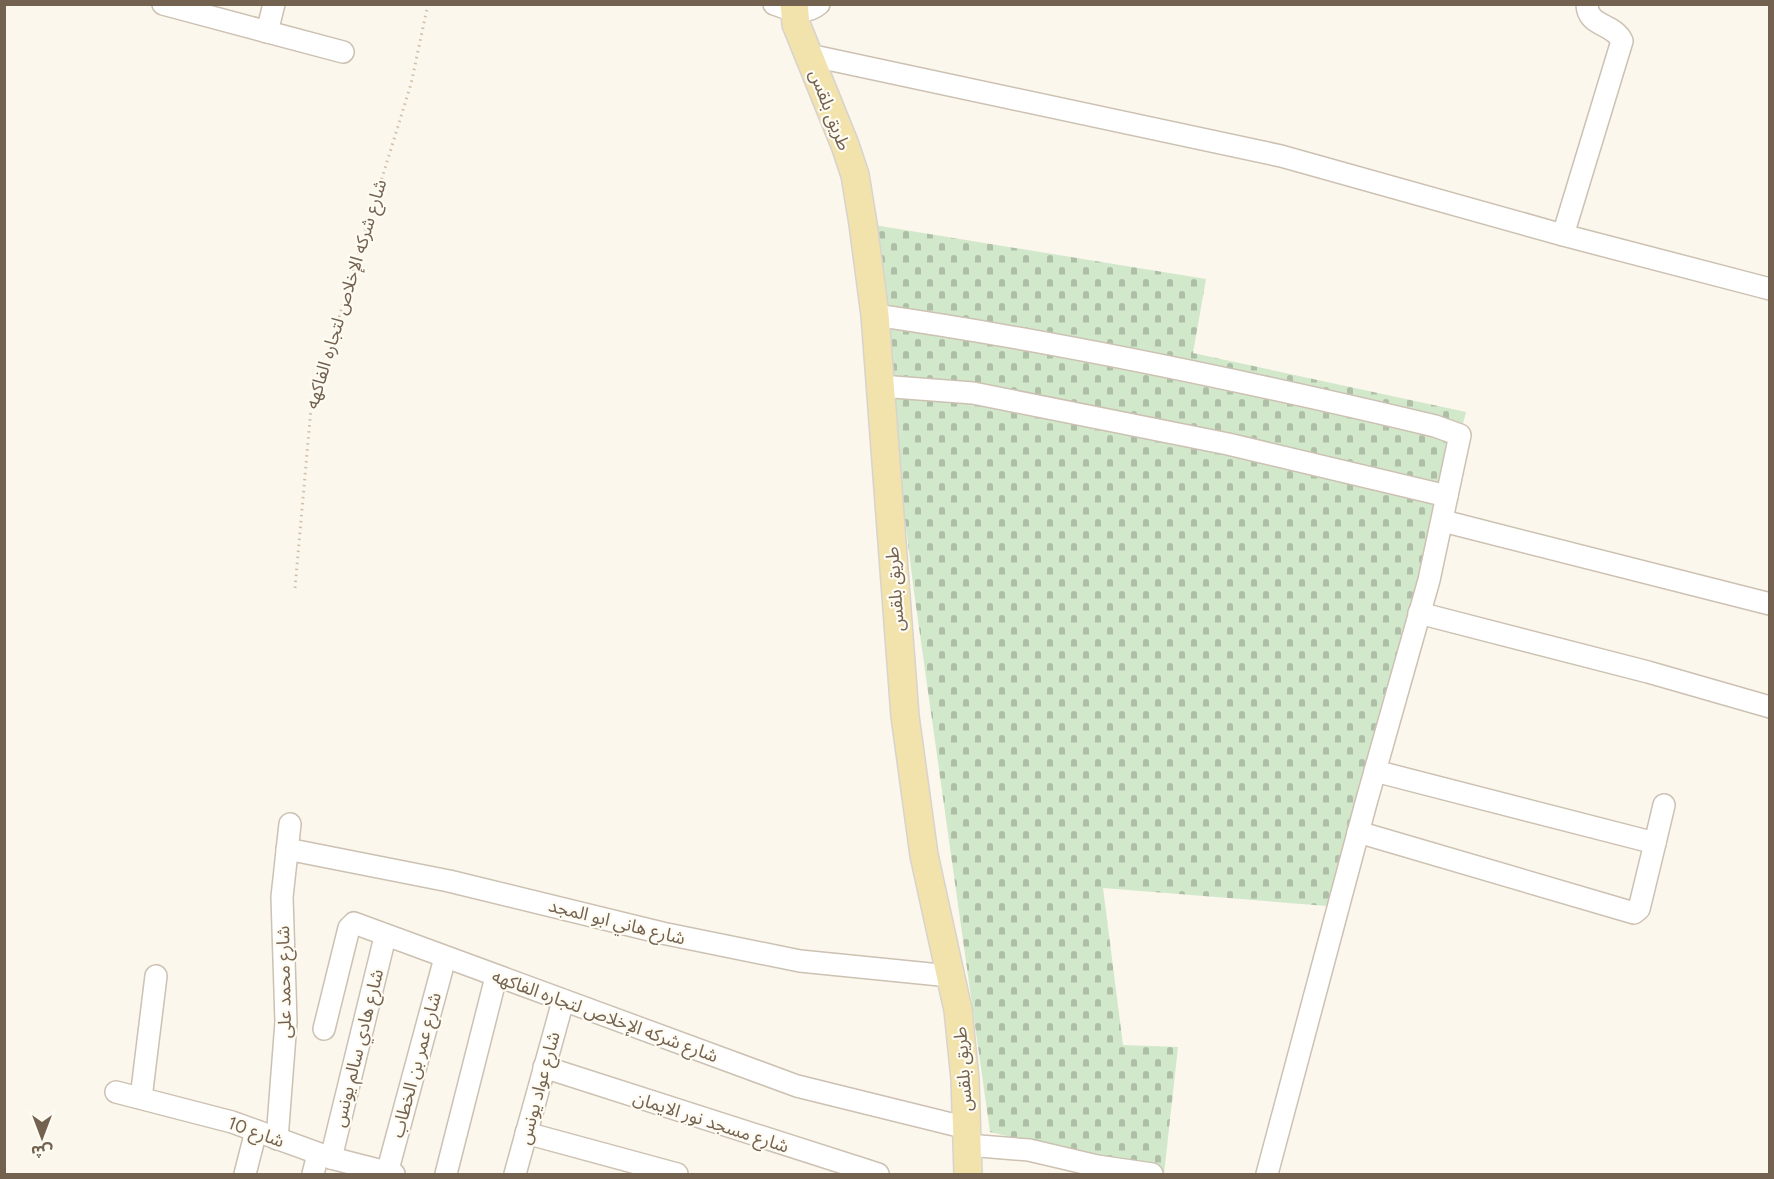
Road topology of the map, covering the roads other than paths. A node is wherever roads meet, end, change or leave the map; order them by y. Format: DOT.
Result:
graph roads {
  1 [pos="163,4"];
  2 [pos="274,4"];
  3 [pos="1587,4"];
  4 [pos="795,6"];
  5 [pos="267,32"];
  6 [pos="343,52"];
  7 [pos="809,55"];
  8 [pos="1563,235"];
  9 [pos="1770,288"];
  10 [pos="874,315"];
  11 [pos="880,386"];
  12 [pos="1447,496"];
  13 [pos="1443,520"];
  14 [pos="1770,604"];
  15 [pos="1419,613"];
  16 [pos="1770,707"];
  17 [pos="1375,771"];
  18 [pos="1664,805"];
  19 [pos="290,824"];
  20 [pos="1358,832"];
  21 [pos="1655,843"];
  22 [pos="287,849"];
  23 [pos="385,937"];
  24 [pos="445,958"];
  25 [pos="950,975"];
  26 [pos="156,976"];
  27 [pos="496,976"];
  28 [pos="563,1001"];
  29 [pos="324,1029"];
  30 [pos="544,1067"];
  31 [pos="116,1092"];
  32 [pos="141,1098"];
  33 [pos="255,1131"];
  34 [pos="526,1133"];
  35 [pos="967,1136"];
  36 [pos="277,1139"];
  37 [pos="324,1156"];
  38 [pos="245,1174"];
  39 [pos="313,1174"];
  40 [pos="391,1174"];
  41 [pos="446,1174"];
  42 [pos="515,1174"];
  43 [pos="677,1174"];
  44 [pos="878,1174"];
  45 [pos="968,1174"];
  46 [pos="1152,1174"];
  47 [pos="1267,1174"];
  1 -- 5 [label="street"];
  2 -- 5 [label="street"];
  3 -- 8 [label="street"];
  4 -- 7 [label="main road, طريق بلقس"];
  5 -- 6 [label="street"];
  7 -- 8 [label="street"];
  7 -- 10 [label="main road, طريق بلقس"];
  8 -- 9 [label="street"];
  10 -- 11 [label="main road, طريق بلقس"];
  10 -- 12 [label="street"];
  11 -- 12 [label="street"];
  11 -- 25 [label="main road, طريق بلقس"];
  12 -- 13 [label="street"];
  13 -- 14 [label="street"];
  13 -- 15 [label="street"];
  15 -- 16 [label="street"];
  15 -- 17 [label="street"];
  17 -- 20 [label="street"];
  17 -- 21 [label="street"];
  18 -- 21 [label="street"];
  19 -- 22 [label="street, شارع محمد على"];
  20 -- 21 [label="street"];
  20 -- 47 [label="street"];
  22 -- 25 [label="street, شارع هاني ابو المجد"];
  22 -- 36 [label="street, شارع محمد على"];
  23 -- 24 [label="street, شارع شركه الإخلاص لتجاره الفاكهه"];
  23 -- 29 [label="street, شارع شركه الإخلاص لتجاره الفاكهه"];
  23 -- 37 [label="street, شارع هادي سالم يونس"];
  24 -- 27 [label="street, شارع شركه الإخلاص لتجاره الفاكهه"];
  24 -- 40 [label="street, شارع عمر بن الخطاب"];
  25 -- 35 [label="main road, طريق بلقس"];
  26 -- 32 [label="street"];
  27 -- 28 [label="street, شارع شركه الإخلاص لتجاره الفاكهه"];
  27 -- 41 [label="street"];
  28 -- 30 [label="street, شارع عواد يونس"];
  28 -- 35 [label="street, شارع شركه الإخلاص لتجاره الفاكهه"];
  30 -- 34 [label="street, شارع عواد يونس"];
  30 -- 44 [label="street, شارع مسجد نور الايمان"];
  31 -- 32 [label="street, شارع 10"];
  32 -- 33 [label="street, شارع 10"];
  33 -- 36 [label="street, شارع 10"];
  33 -- 38 [label="street"];
  34 -- 42 [label="street, شارع عواد يونس"];
  34 -- 43 [label="street"];
  35 -- 45 [label="main road, طريق بلقس"];
  35 -- 46 [label="street, شارع شركه الإخلاص لتجاره الفاكهه"];
  36 -- 37 [label="street, شارع 10"];
  37 -- 39 [label="street, شارع هادي سالم يونس"];
  37 -- 40 [label="street, شارع 10"];
}
